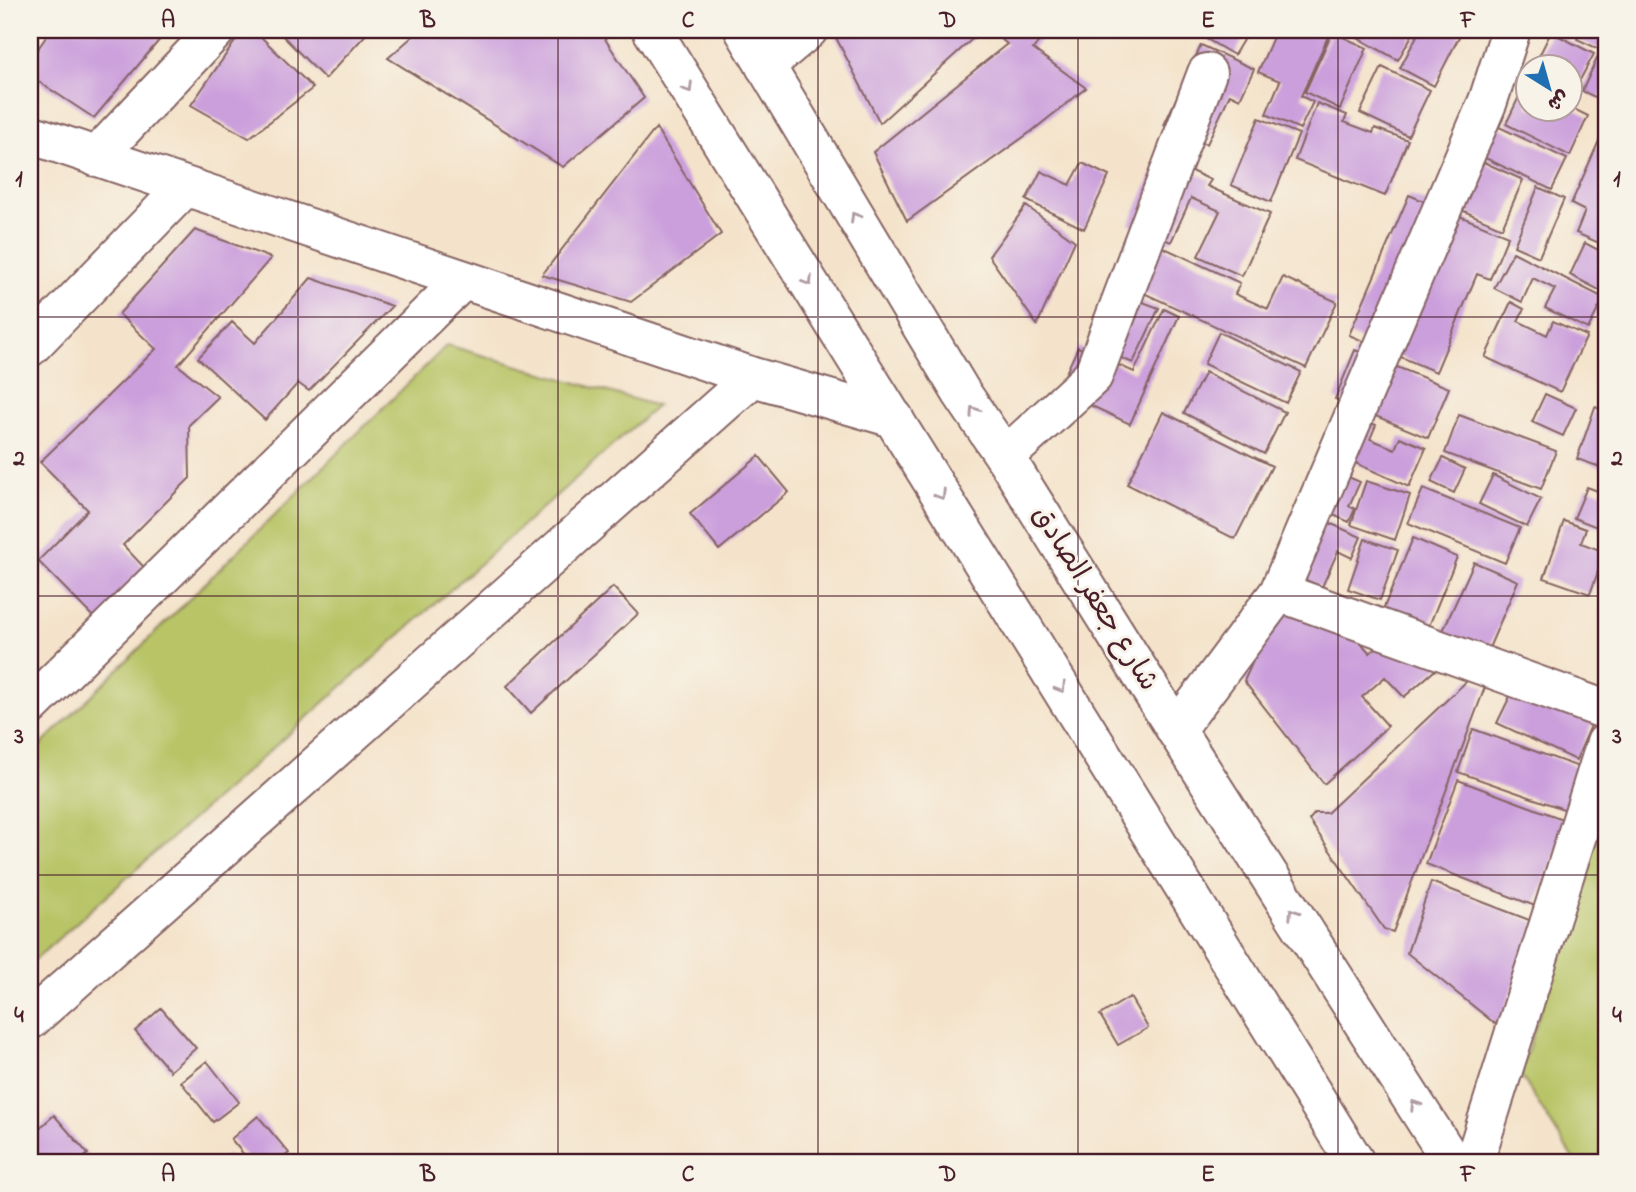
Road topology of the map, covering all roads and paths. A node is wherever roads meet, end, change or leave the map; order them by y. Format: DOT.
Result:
graph roads {
  1 [pos="216,30"];
  2 [pos="652,30"];
  3 [pos="744,30"];
  4 [pos="808,30"];
  5 [pos="1511,30"];
  6 [pos="765,66"];
  7 [pos="1207,73"];
  8 [pos="30,134"];
  9 [pos="96,157"];
  10 [pos="185,187"];
  11 [pos="463,280"];
  12 [pos="30,347"];
  13 [pos="753,377"];
  14 [pos="894,418"];
  15 [pos="1005,457"];
  16 [pos="1279,592"];
  17 [pos="30,706"];
  18 [pos="1606,709"];
  19 [pos="1176,730"];
  20 [pos="1606,743"];
  21 [pos="30,1020"];
  22 [pos="1355,1162"];
  23 [pos="1452,1162"];
  24 [pos="1475,1162"];
  1 -- 9 [label="street"];
  2 -- 14 [label="street, one-way"];
  3 -- 6 [label="street, شارع جعفر الصادق"];
  4 -- 6 [label="street"];
  5 -- 16 [label="street"];
  15 -- 6 [label="street, شارع جعفر الصادق, one-way"];
  7 -- 15 [label="street"];
  8 -- 9 [label="street"];
  9 -- 10 [label="street"];
  10 -- 11 [label="street"];
  10 -- 12 [label="street"];
  11 -- 13 [label="street"];
  11 -- 17 [label="street"];
  13 -- 14 [label="street"];
  13 -- 21 [label="street"];
  14 -- 22 [label="street, one-way"];
  15 -- 19 [label="street, شارع جعفر الصادق"];
  16 -- 18 [label="street"];
  16 -- 19 [label="street"];
  23 -- 19 [label="street, شارع جعفر الصادق, one-way"];
  20 -- 24 [label="street"];
}
